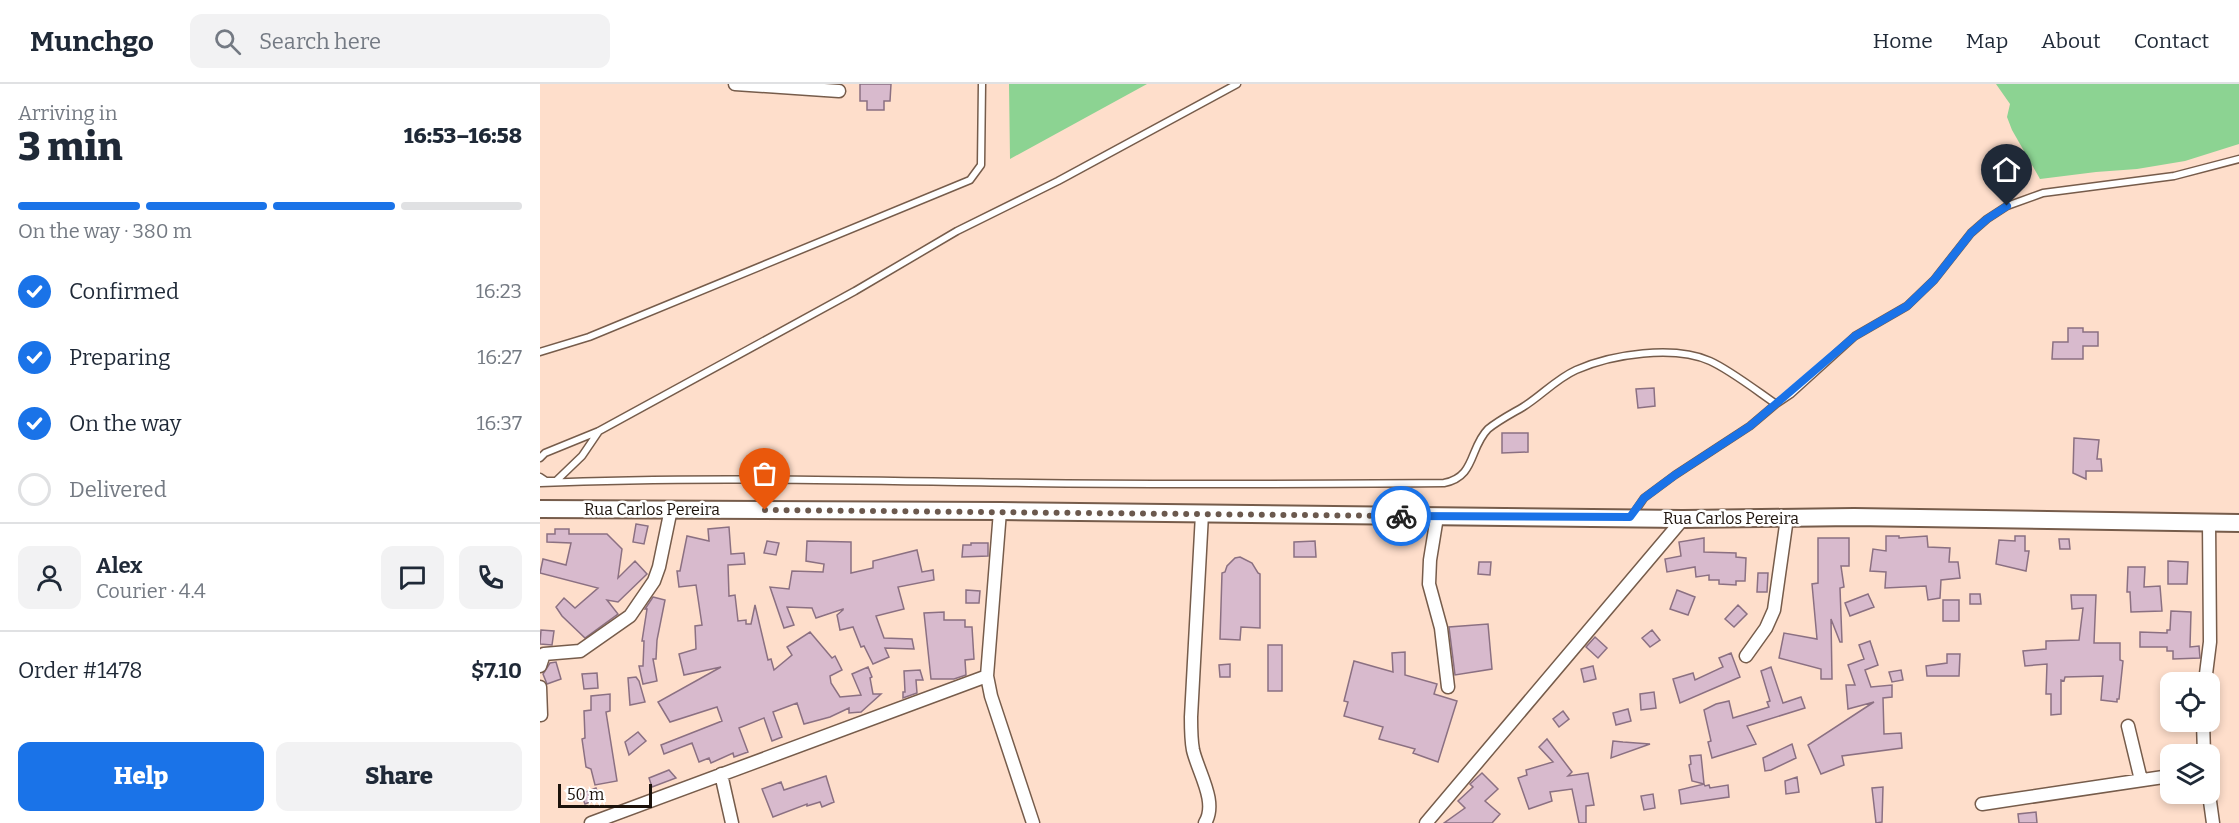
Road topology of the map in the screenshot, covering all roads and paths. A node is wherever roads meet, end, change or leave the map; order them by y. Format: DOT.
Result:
graph roads {
  1 [pos="735,84"];
  2 [pos="982,84"];
  3 [pos="1237,84"];
  4 [pos="839,91"];
  5 [pos="2239,159"];
  6 [pos="540,352"];
  7 [pos="1776,404"];
  8 [pos="599,431"];
  9 [pos="540,458"];
  10 [pos="540,477"];
  11 [pos="540,483"];
  12 [pos="540,509"];
  13 [pos="670,509"];
  14 [pos="1000,511"];
  15 [pos="1202,514"];
  16 [pos="1437,517"];
  17 [pos="1630,517"];
  18 [pos="1787,518"];
  19 [pos="1683,519"];
  20 [pos="2209,522"];
  21 [pos="2239,523"];
  22 [pos="1746,656"];
  23 [pos="540,666"];
  24 [pos="2206,672"];
  25 [pos="987,676"];
  26 [pos="540,687"];
  27 [pos="1448,687"];
  28 [pos="541,715"];
  29 [pos="2128,726"];
  30 [pos="721,774"];
  31 [pos="2160,777"];
  32 [pos="2141,780"];
  33 [pos="1982,804"];
  34 [pos="2210,804"];
  35 [pos="591,823"];
  36 [pos="732,823"];
  37 [pos="1034,823"];
  38 [pos="1205,823"];
  39 [pos="1426,823"];
  40 [pos="2213,823"];
  1 -- 4 [label="street"];
  2 -- 6 [label="lane"];
  3 -- 8 [label="lane"];
  5 -- 7 [label="lane"];
  7 -- 11 [label="lane"];
  7 -- 17 [label="lane"];
  8 -- 9 [label="lane"];
  8 -- 10 [label="lane"];
  12 -- 13 [label="main road, Rua Carlos Pereira"];
  13 -- 14 [label="main road, Rua Carlos Pereira"];
  13 -- 23 [label="street"];
  14 -- 15 [label="main road, Rua Carlos Pereira"];
  14 -- 25 [label="street"];
  15 -- 16 [label="main road, Rua Carlos Pereira"];
  15 -- 38 [label="street"];
  16 -- 17 [label="main road, Rua Carlos Pereira"];
  16 -- 27 [label="street"];
  17 -- 19 [label="main road, Rua Carlos Pereira"];
  18 -- 19 [label="main road, Rua Carlos Pereira"];
  18 -- 20 [label="main road, Rua Carlos Pereira"];
  18 -- 22 [label="street"];
  19 -- 39 [label="street"];
  20 -- 21 [label="main road, Rua Carlos Pereira"];
  20 -- 24 [label="street"];
  25 -- 30 [label="street"];
  25 -- 37 [label="street"];
  26 -- 28 [label="street"];
  29 -- 32 [label="street"];
  30 -- 35 [label="street"];
  30 -- 36 [label="street"];
  31 -- 32 [label="street"];
  32 -- 33 [label="street"];
  34 -- 40 [label="street"];
}
